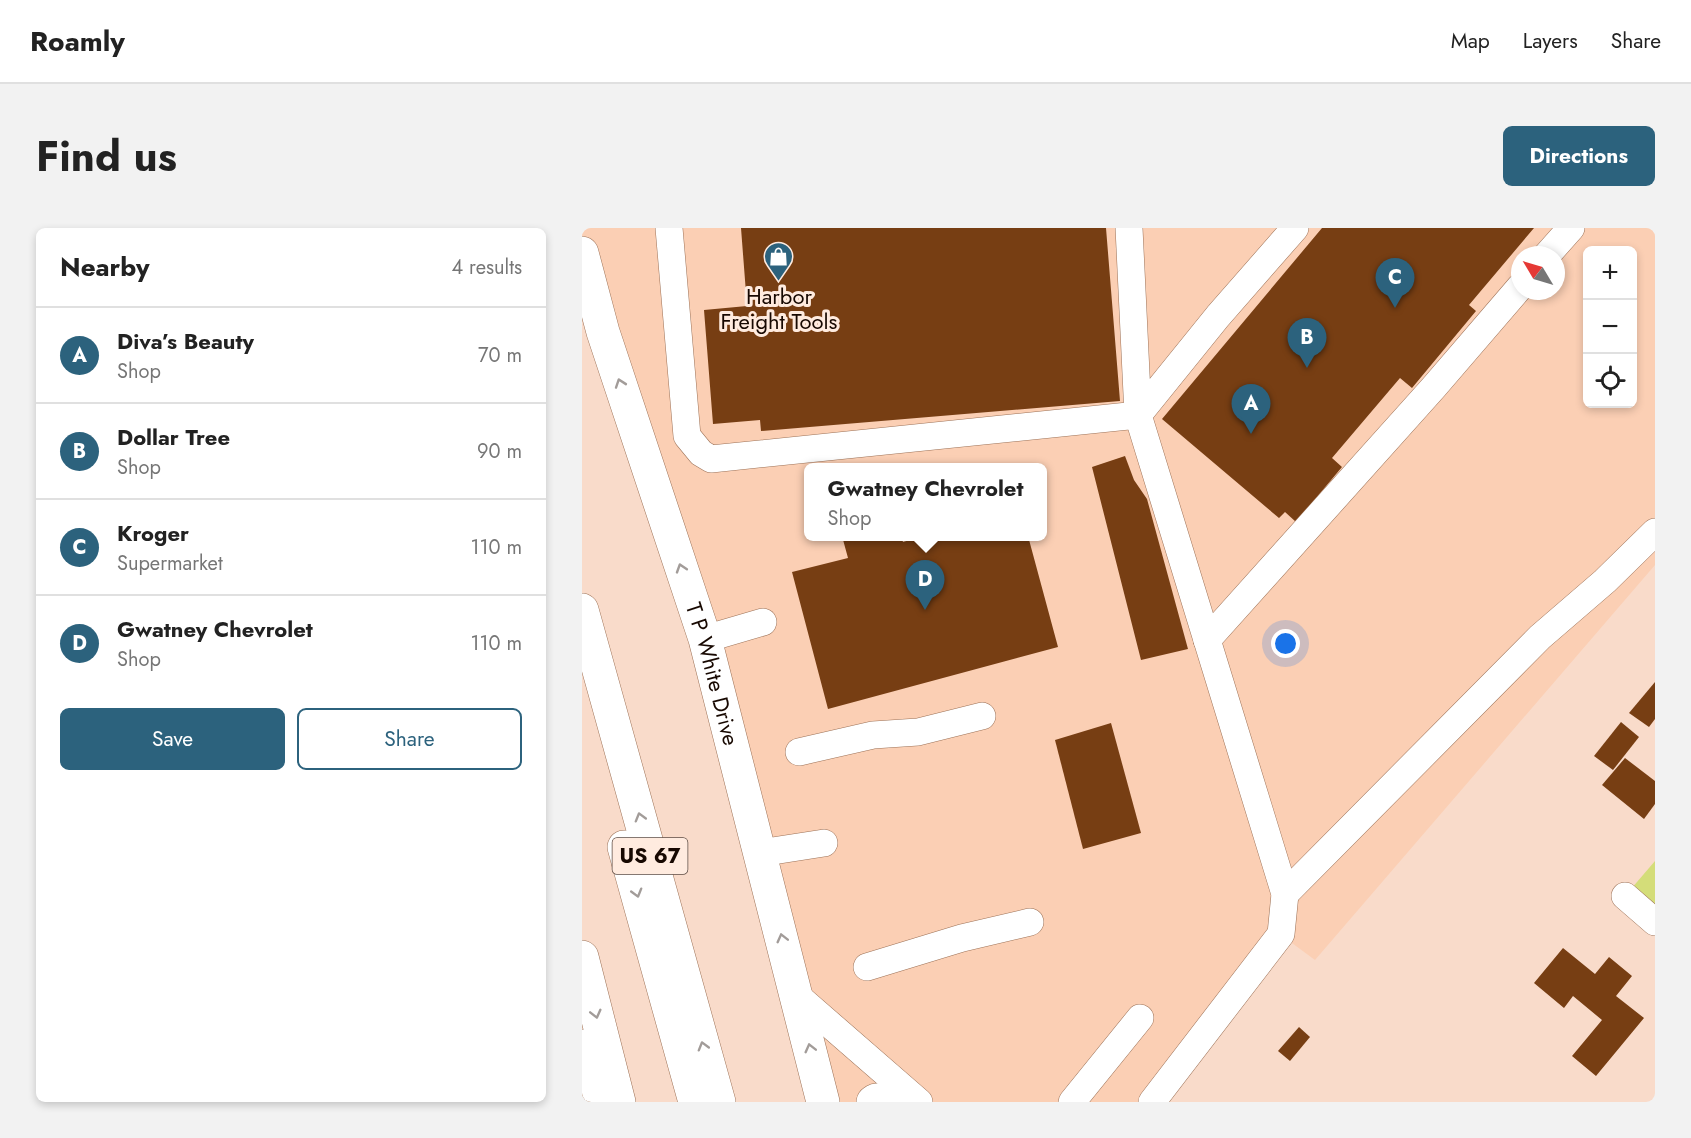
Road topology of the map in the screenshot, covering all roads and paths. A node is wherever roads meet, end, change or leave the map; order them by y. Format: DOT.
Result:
graph roads {
  1 [pos="669,228"];
  2 [pos="1129,228"];
  3 [pos="1295,228"];
  4 [pos="1570,228"];
  5 [pos="1555,246"];
  6 [pos="582,253"];
  7 [pos="1511,297"];
  8 [pos="1138,415"];
  9 [pos="1655,532"];
  10 [pos="582,610"];
  11 [pos="763,622"];
  12 [pos="705,639"];
  13 [pos="1207,640"];
  14 [pos="582,695"];
  15 [pos="982,716"];
  16 [pos="799,752"];
  17 [pos="824,843"];
  18 [pos="760,853"];
  19 [pos="1285,894"];
  20 [pos="1625,896"];
  21 [pos="1030,922"];
  22 [pos="1655,922"];
  23 [pos="867,967"];
  24 [pos="583,969"];
  25 [pos="796,995"];
  26 [pos="1140,1018"];
  27 [pos="582,1043"];
  28 [pos="598,1102"];
  29 [pos="619,1102"];
  30 [pos="695,1102"];
  31 [pos="719,1102"];
  32 [pos="823,1102"];
  33 [pos="873,1102"];
  34 [pos="900,1102"];
  35 [pos="919,1102"];
  36 [pos="1072,1102"];
  37 [pos="1152,1102"];
  1 -- 8 [label="street"];
  2 -- 8 [label="street"];
  3 -- 8 [label="street"];
  4 -- 5 [label="street"];
  12 -- 6 [label="main road, T P White Drive, one-way"];
  7 -- 13 [label="street"];
  8 -- 13 [label="street"];
  9 -- 19 [label="street"];
  31 -- 10 [label="main road, US 67, one-way"];
  11 -- 12 [label="street"];
  12 -- 18 [label="main road, T P White Drive"];
  13 -- 19 [label="street"];
  14 -- 30 [label="main road, US 67, one-way"];
  15 -- 16 [label="street"];
  17 -- 18 [label="street"];
  25 -- 18 [label="main road, T P White Drive, one-way"];
  19 -- 37 [label="street"];
  20 -- 22 [label="street"];
  21 -- 23 [label="street"];
  24 -- 29 [label="main road, one-way"];
  32 -- 25 [label="main road, T P White Drive, one-way"];
  25 -- 35 [label="street"];
  26 -- 36 [label="street"];
  27 -- 28 [label="street"];
  33 -- 34 [label="main road"];
}
